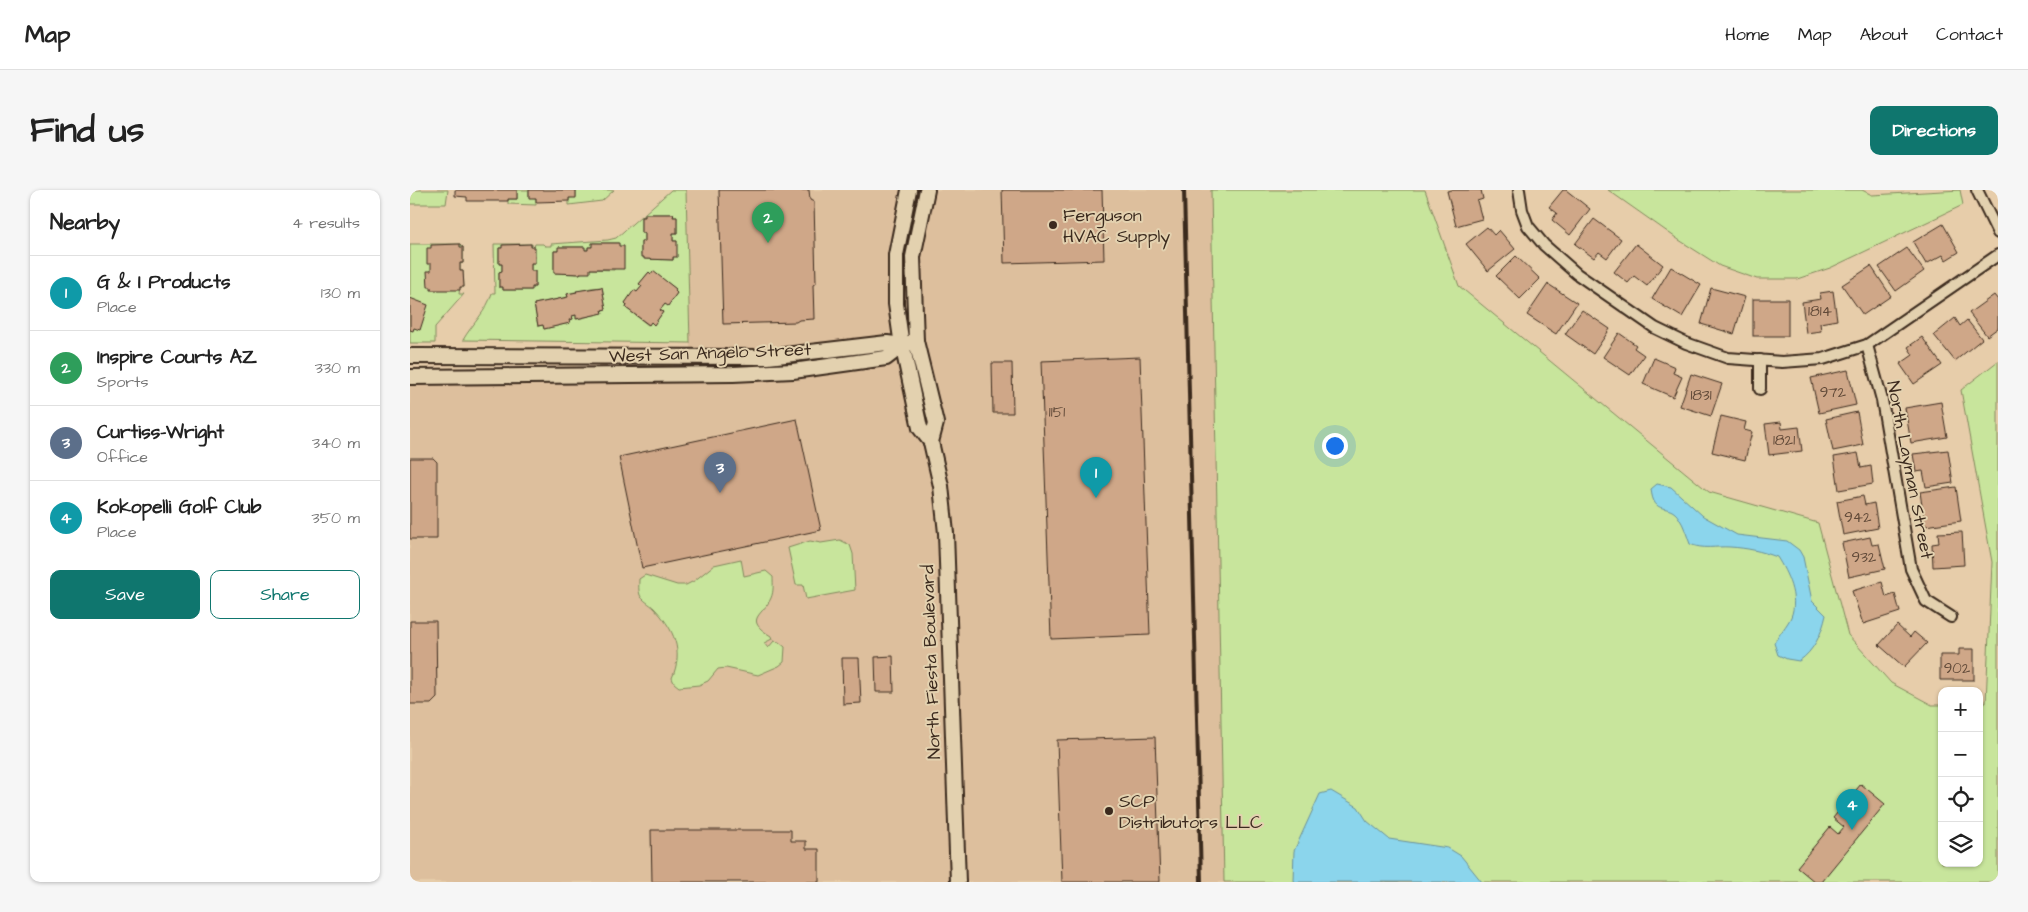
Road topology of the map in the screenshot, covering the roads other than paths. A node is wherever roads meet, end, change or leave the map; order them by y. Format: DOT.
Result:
graph roads {
  1 [pos="909,190"];
  2 [pos="927,190"];
  3 [pos="1519,190"];
  4 [pos="1977,190"];
  5 [pos="1998,233"];
  6 [pos="1998,255"];
  7 [pos="910,343"];
  8 [pos="1867,344"];
  9 [pos="410,356"];
  10 [pos="1760,360"];
  11 [pos="410,377"];
  12 [pos="1760,389"];
  13 [pos="1951,617"];
  14 [pos="958,882"];
  1 -- 7 [label="street, North Fiesta Boulevard"];
  2 -- 7 [label="street, North Fiesta Boulevard"];
  3 -- 10 [label="street"];
  4 -- 5 [label="street"];
  6 -- 8 [label="street"];
  7 -- 9 [label="street, West San Angelo Street"];
  7 -- 11 [label="street, West San Angelo Street"];
  7 -- 14 [label="street, North Fiesta Boulevard"];
  8 -- 10 [label="street"];
  8 -- 13 [label="street, North Layman Street"];
  10 -- 12 [label="street"];
}
